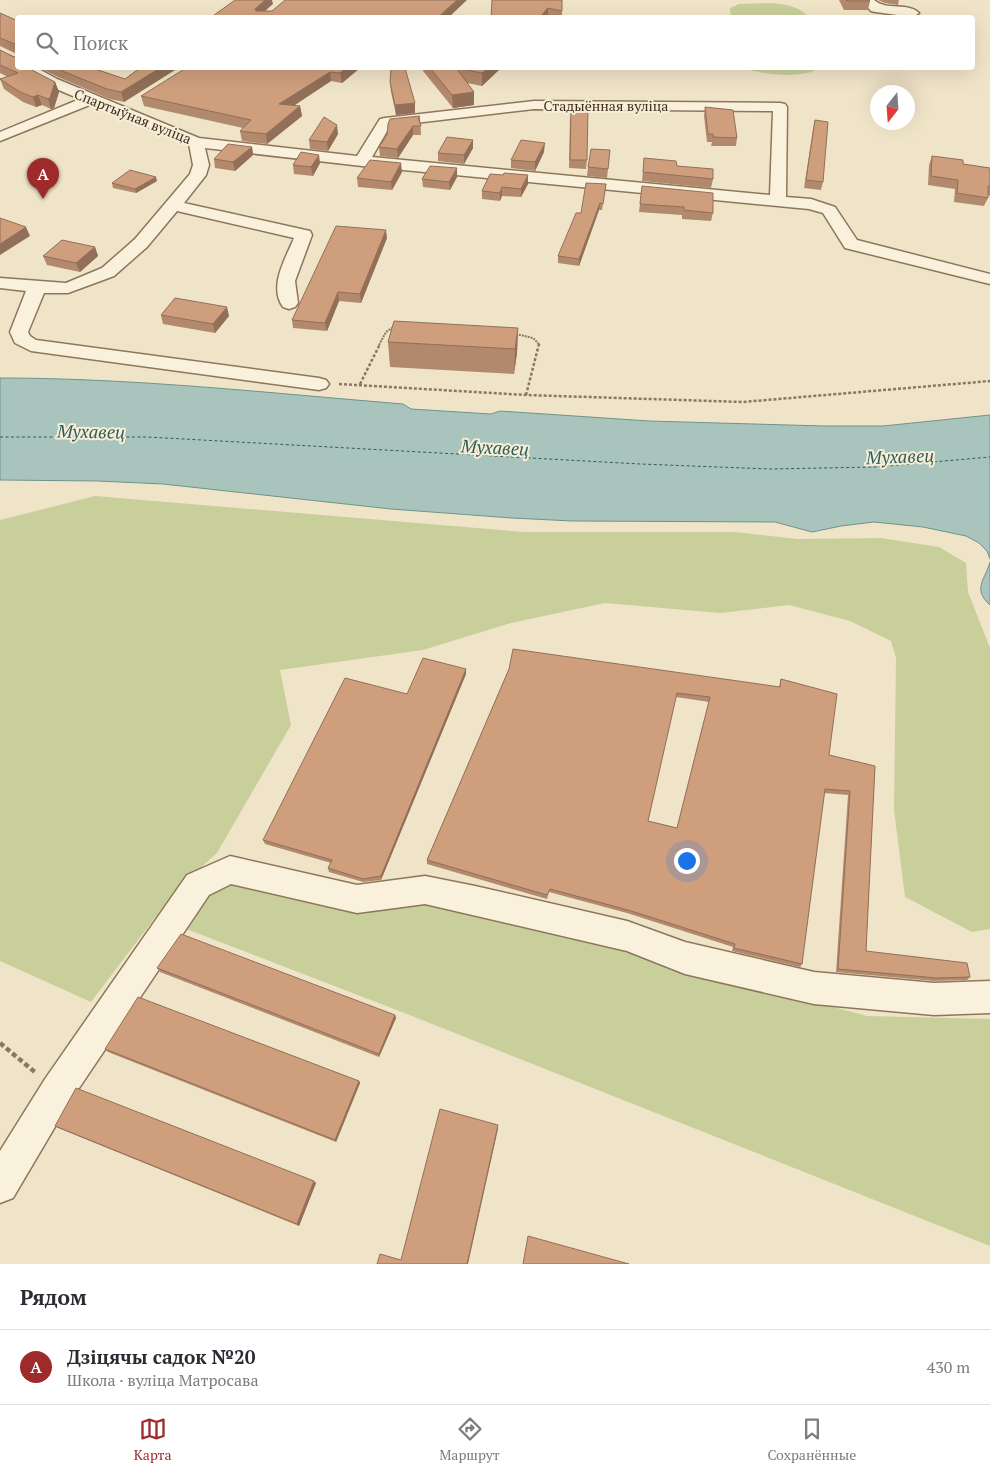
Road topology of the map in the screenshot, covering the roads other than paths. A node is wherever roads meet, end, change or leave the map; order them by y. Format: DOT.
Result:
graph roads {
  1 [pos="867,0"];
  2 [pos="913,14"];
  3 [pos="31,70"];
  4 [pos="91,99"];
  5 [pos="136,102"];
  6 [pos="121,112"];
  7 [pos="0,137"];
  8 [pos="196,142"];
  9 [pos="362,161"];
  10 [pos="778,201"];
  11 [pos="173,206"];
  12 [pos="990,279"];
  13 [pos="0,282"];
  14 [pos="36,287"];
  15 [pos="289,303"];
  16 [pos="0,328"];
  17 [pos="20,332"];
  18 [pos="319,384"];
  19 [pos="990,997"];
  20 [pos="0,1185"];
  1 -- 2 [label="street"];
  3 -- 4 [label="street, Спартыўная вуліца"];
  4 -- 6 [label="street, Спартыўная вуліца"];
  4 -- 7 [label="street"];
  5 -- 6 [label="street"];
  6 -- 8 [label="street, Спартыўная вуліца"];
  8 -- 9 [label="street, Спартыўная вуліца"];
  8 -- 11 [label="street"];
  9 -- 10 [label="street, Спартыўная вуліца"];
  9 -- 10 [label="street, Стадыённая вуліца"];
  10 -- 12 [label="street, Спартыўная вуліца"];
  11 -- 14 [label="street"];
  11 -- 15 [label="street"];
  13 -- 14 [label="street"];
  14 -- 17 [label="street"];
  16 -- 17 [label="street"];
  17 -- 18 [label="street"];
  19 -- 20 [label="street"];
}
